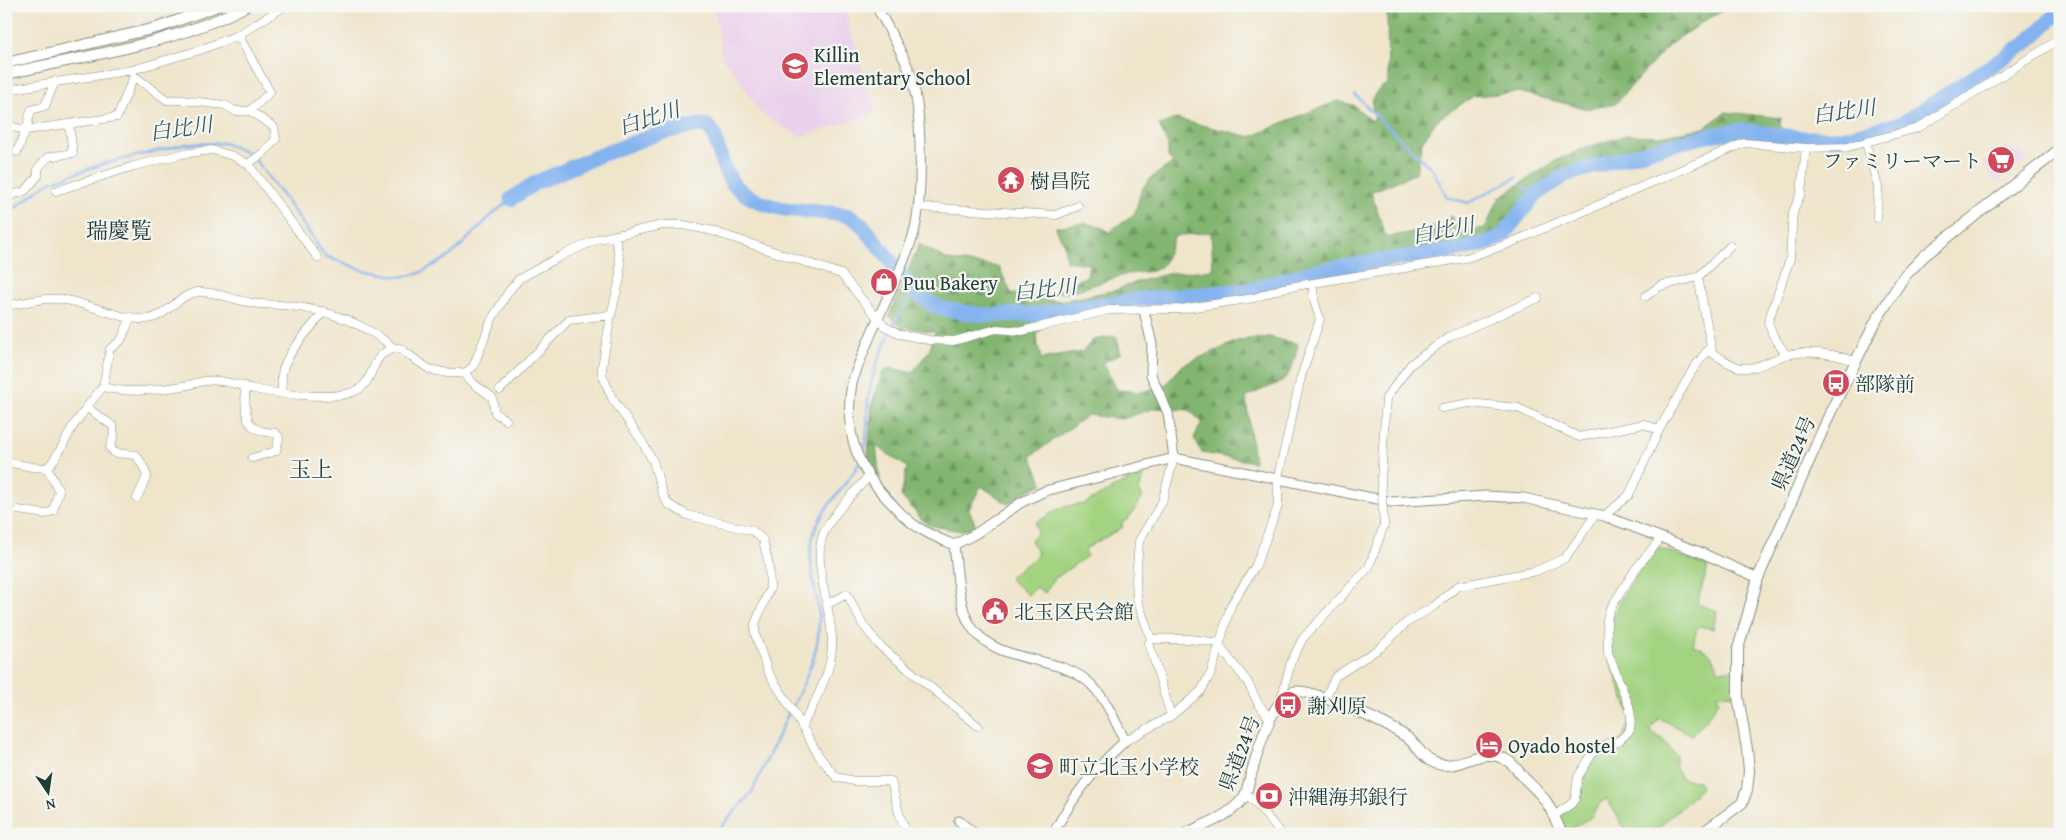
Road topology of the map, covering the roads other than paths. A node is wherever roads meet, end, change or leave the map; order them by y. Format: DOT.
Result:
graph roads {
  1 [pos="217,6"];
  2 [pos="246,6"];
  3 [pos="285,6"];
  4 [pos="876,6"];
  5 [pos="238,35"];
  6 [pos="2060,39"];
  7 [pos="6,63"];
  8 [pos="133,73"];
  9 [pos="6,74"];
  10 [pos="55,81"];
  11 [pos="6,90"];
  12 [pos="250,111"];
  13 [pos="69,124"];
  14 [pos="13,126"];
  15 [pos="26,130"];
  16 [pos="1866,143"];
  17 [pos="1806,148"];
  18 [pos="2060,149"];
  19 [pos="17,152"];
  20 [pos="249,163"];
  21 [pos="56,191"];
  22 [pos="6,197"];
  23 [pos="1078,206"];
  24 [pos="918,207"];
  25 [pos="1877,218"];
  26 [pos="615,235"];
  27 [pos="1730,246"];
  28 [pos="318,258"];
  29 [pos="1698,277"];
  30 [pos="1312,284"];
  31 [pos="1646,296"];
  32 [pos="1538,298"];
  33 [pos="6,306"];
  34 [pos="324,311"];
  35 [pos="1144,311"];
  36 [pos="611,315"];
  37 [pos="131,317"];
  38 [pos="881,323"];
  39 [pos="394,348"];
  40 [pos="1712,352"];
  41 [pos="1786,355"];
  42 [pos="1855,361"];
  43 [pos="464,373"];
  44 [pos="245,386"];
  45 [pos="103,387"];
  46 [pos="500,390"];
  47 [pos="282,392"];
  48 [pos="86,407"];
  49 [pos="1442,408"];
  50 [pos="506,420"];
  51 [pos="1659,430"];
  52 [pos="252,458"];
  53 [pos="1174,458"];
  54 [pos="6,462"];
  55 [pos="47,468"];
  56 [pos="866,475"];
  57 [pos="1278,477"];
  58 [pos="137,498"];
  59 [pos="18,510"];
  60 [pos="1600,515"];
  61 [pos="1661,538"];
  62 [pos="954,545"];
  63 [pos="1758,578"];
  64 [pos="828,604"];
  65 [pos="1151,639"];
  66 [pos="1220,645"];
  67 [pos="1326,698"];
  68 [pos="1281,700"];
  69 [pos="1171,716"];
  70 [pos="1270,719"];
  71 [pos="978,726"];
  72 [pos="802,727"];
  73 [pos="1125,741"];
  74 [pos="1246,794"];
  75 [pos="1554,816"];
  76 [pos="959,822"];
  77 [pos="907,834"];
  78 [pos="975,834"];
  79 [pos="1053,834"];
  80 [pos="1185,834"];
  81 [pos="1281,834"];
  82 [pos="1562,834"];
  83 [pos="1701,834"];
  1 -- 7 [label="main road"];
  2 -- 9 [label="main road"];
  3 -- 5 [label="street"];
  4 -- 24 [label="street"];
  5 -- 8 [label="street"];
  5 -- 12 [label="street"];
  6 -- 16 [label="street"];
  8 -- 10 [label="street"];
  8 -- 12 [label="street"];
  8 -- 13 [label="street"];
  10 -- 11 [label="street"];
  10 -- 15 [label="street"];
  12 -- 20 [label="street"];
  13 -- 15 [label="street"];
  13 -- 22 [label="street"];
  14 -- 15 [label="street"];
  15 -- 19 [label="street"];
  16 -- 17 [label="street"];
  16 -- 25 [label="street"];
  17 -- 30 [label="street"];
  17 -- 41 [label="street"];
  18 -- 42 [label="main road, 県道24号"];
  20 -- 21 [label="street"];
  20 -- 28 [label="street"];
  23 -- 24 [label="street"];
  24 -- 38 [label="street"];
  26 -- 36 [label="street"];
  26 -- 38 [label="street"];
  26 -- 43 [label="street"];
  27 -- 29 [label="street"];
  29 -- 31 [label="street"];
  29 -- 40 [label="street"];
  30 -- 35 [label="street"];
  30 -- 57 [label="street"];
  32 -- 68 [label="street, bridge"];
  33 -- 37 [label="street"];
  34 -- 37 [label="street"];
  34 -- 39 [label="street"];
  34 -- 47 [label="street"];
  35 -- 38 [label="street"];
  35 -- 53 [label="street"];
  36 -- 46 [label="street"];
  36 -- 72 [label="street"];
  37 -- 45 [label="street"];
  38 -- 56 [label="street"];
  39 -- 43 [label="street"];
  39 -- 47 [label="street"];
  40 -- 41 [label="street"];
  40 -- 51 [label="street"];
  41 -- 42 [label="street"];
  42 -- 63 [label="main road, 県道24号"];
  43 -- 50 [label="street"];
  44 -- 45 [label="street"];
  44 -- 47 [label="street"];
  44 -- 52 [label="street"];
  45 -- 48 [label="street"];
  48 -- 55 [label="street"];
  48 -- 58 [label="street"];
  49 -- 51 [label="street"];
  51 -- 60 [label="street"];
  53 -- 57 [label="street"];
  53 -- 62 [label="street"];
  53 -- 65 [label="street"];
  54 -- 55 [label="street"];
  55 -- 59 [label="street"];
  56 -- 62 [label="street"];
  56 -- 64 [label="street"];
  57 -- 60 [label="street"];
  57 -- 66 [label="street"];
  60 -- 61 [label="street"];
  60 -- 67 [label="street"];
  61 -- 63 [label="street"];
  61 -- 75 [label="street"];
  62 -- 73 [label="street"];
  63 -- 83 [label="main road, 県道24号"];
  64 -- 71 [label="street"];
  64 -- 72 [label="street"];
  65 -- 66 [label="street"];
  65 -- 69 [label="street"];
  66 -- 69 [label="street"];
  66 -- 70 [label="street"];
  67 -- 68 [label="main road, 県道24号"];
  67 -- 75 [label="main road, 県道24号"];
  68 -- 70 [label="main road, 県道24号"];
  69 -- 73 [label="street"];
  70 -- 74 [label="main road, 県道24号"];
  72 -- 77 [label="street"];
  73 -- 79 [label="street"];
  74 -- 80 [label="main road, 県道24号"];
  74 -- 81 [label="street"];
  75 -- 82 [label="main road, 県道24号"];
  76 -- 78 [label="street"];
}
